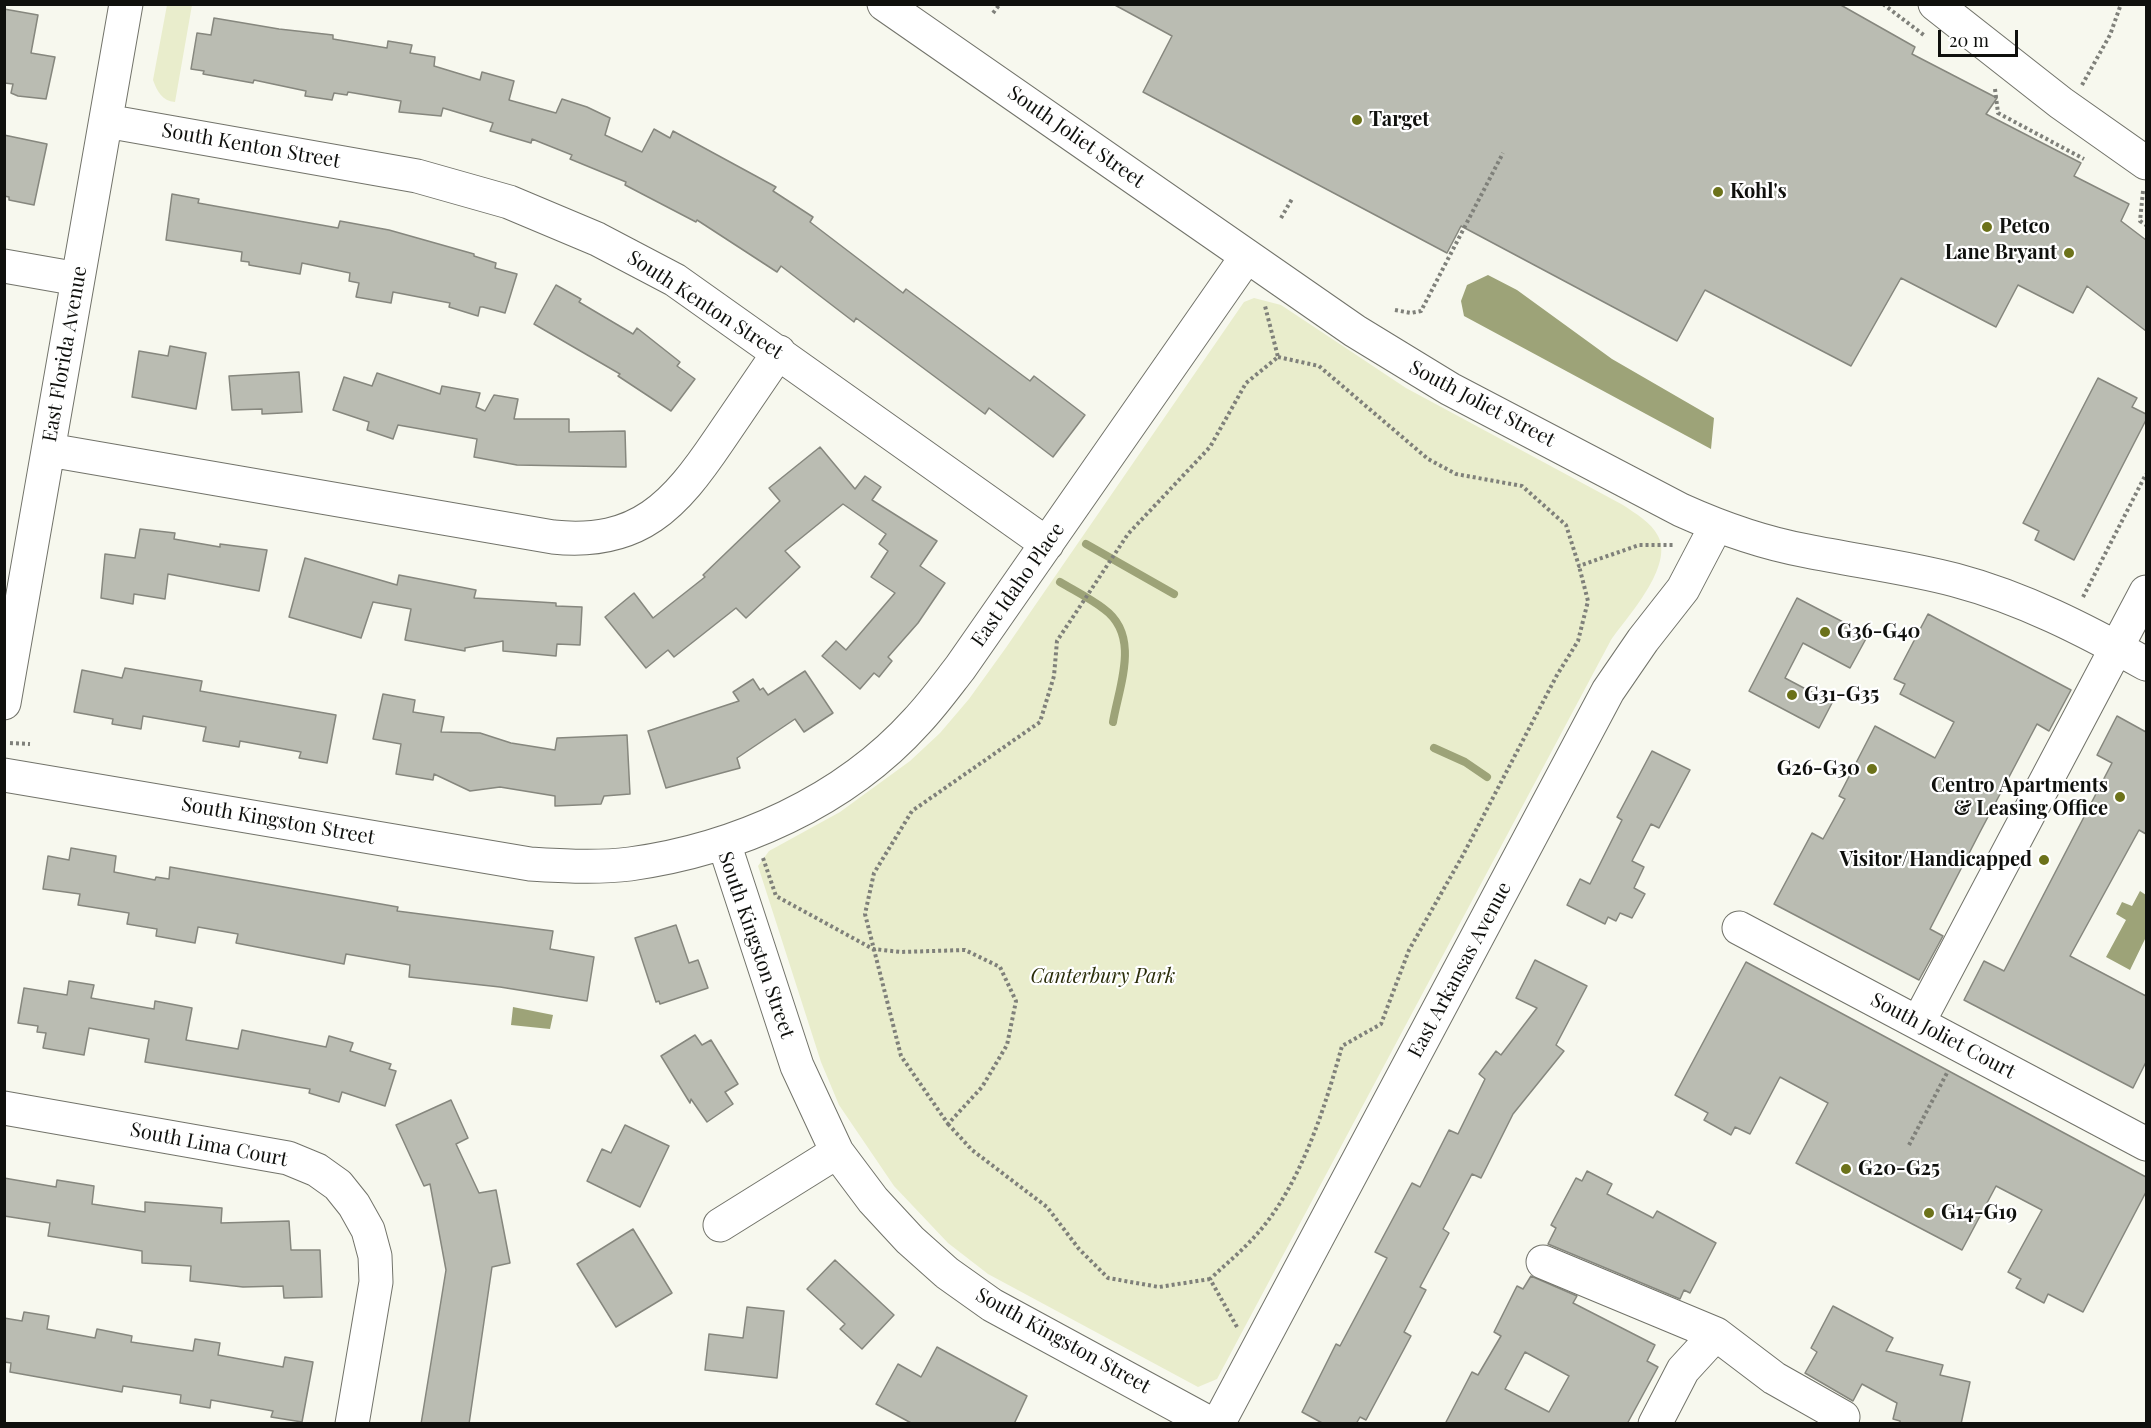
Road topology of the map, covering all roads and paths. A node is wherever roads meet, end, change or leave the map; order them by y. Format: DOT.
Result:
graph roads {
  1 [pos="126,4"];
  2 [pos="884,4"];
  3 [pos="1000,4"];
  4 [pos="1935,4"];
  5 [pos="2121,4"];
  6 [pos="993,14"];
  7 [pos="2081,87"];
  8 [pos="106,120"];
  9 [pos="1503,153"];
  10 [pos="2146,163"];
  11 [pos="1292,200"];
  12 [pos="1281,218"];
  13 [pos="1247,256"];
  14 [pos="4,266"];
  15 [pos="78,279"];
  16 [pos="1264,302"];
  17 [pos="1395,310"];
  18 [pos="779,352"];
  19 [pos="1278,357"];
  20 [pos="49,450"];
  21 [pos="2146,474"];
  22 [pos="1711,537"];
  23 [pos="1047,544"];
  24 [pos="1579,566"];
  25 [pos="2146,592"];
  26 [pos="14,597"];
  27 [pos="2083,597"];
  28 [pos="2117,648"];
  29 [pos="2146,664"];
  30 [pos="4,703"];
  31 [pos="4,743"];
  32 [pos="30,744"];
  33 [pos="4,775"];
  34 [pos="755,832"];
  35 [pos="724,843"];
  36 [pos="1739,928"];
  37 [pos="873,949"];
  38 [pos="1918,1023"];
  39 [pos="1950,1066"];
  40 [pos="4,1108"];
  41 [pos="948,1124"];
  42 [pos="2146,1144"];
  43 [pos="1909,1145"];
  44 [pos="837,1152"];
  45 [pos="720,1225"];
  46 [pos="1543,1262"];
  47 [pos="1210,1279"];
  48 [pos="1716,1335"];
  49 [pos="1254,1356"];
  50 [pos="1844,1418"];
  51 [pos="352,1424"];
  52 [pos="1211,1424"];
  53 [pos="1218,1424"];
  54 [pos="1654,1424"];
  1 -- 8 [label="street, East Florida Avenue"];
  2 -- 13 [label="street, South Joliet Street"];
  3 -- 6 [label="path"];
  4 -- 10 [label="street"];
  5 -- 7 [label="path"];
  8 -- 15 [label="street, East Florida Avenue"];
  8 -- 18 [label="street, South Kenton Street"];
  9 -- 17 [label="path"];
  11 -- 12 [label="path"];
  13 -- 22 [label="street, South Joliet Street"];
  13 -- 23 [label="street, East Idaho Place"];
  14 -- 15 [label="street"];
  15 -- 20 [label="street, East Florida Avenue"];
  16 -- 19 [label="path"];
  18 -- 20 [label="street"];
  18 -- 23 [label="street, South Kenton Street"];
  19 -- 24 [label="path"];
  19 -- 37 [label="path"];
  20 -- 26 [label="street, East Florida Avenue"];
  21 -- 27 [label="path"];
  22 -- 24 [label="path"];
  22 -- 28 [label="street, South Joliet Street"];
  22 -- 49 [label="street, East Arkansas Avenue"];
  23 -- 34 [label="street, East Idaho Place"];
  24 -- 47 [label="path"];
  25 -- 28 [label="street"];
  26 -- 30 [label="street, East Florida Avenue"];
  28 -- 29 [label="street, South Joliet Street"];
  28 -- 38 [label="street"];
  31 -- 32 [label="path"];
  33 -- 35 [label="street, South Kingston Street"];
  34 -- 35 [label="street, East Idaho Place"];
  34 -- 37 [label="path"];
  35 -- 44 [label="street, South Kingston Street"];
  36 -- 38 [label="street, South Joliet Court"];
  37 -- 41 [label="path"];
  37 -- 41 [label="path"];
  38 -- 42 [label="street, South Joliet Court"];
  39 -- 43 [label="path"];
  40 -- 51 [label="street, South Lima Court"];
  41 -- 47 [label="path"];
  44 -- 45 [label="street"];
  44 -- 52 [label="street, South Kingston Street"];
  46 -- 48 [label="street"];
  47 -- 49 [label="path"];
  48 -- 50 [label="street"];
  48 -- 54 [label="street"];
  49 -- 53 [label="street, East Arkansas Avenue"];
}
